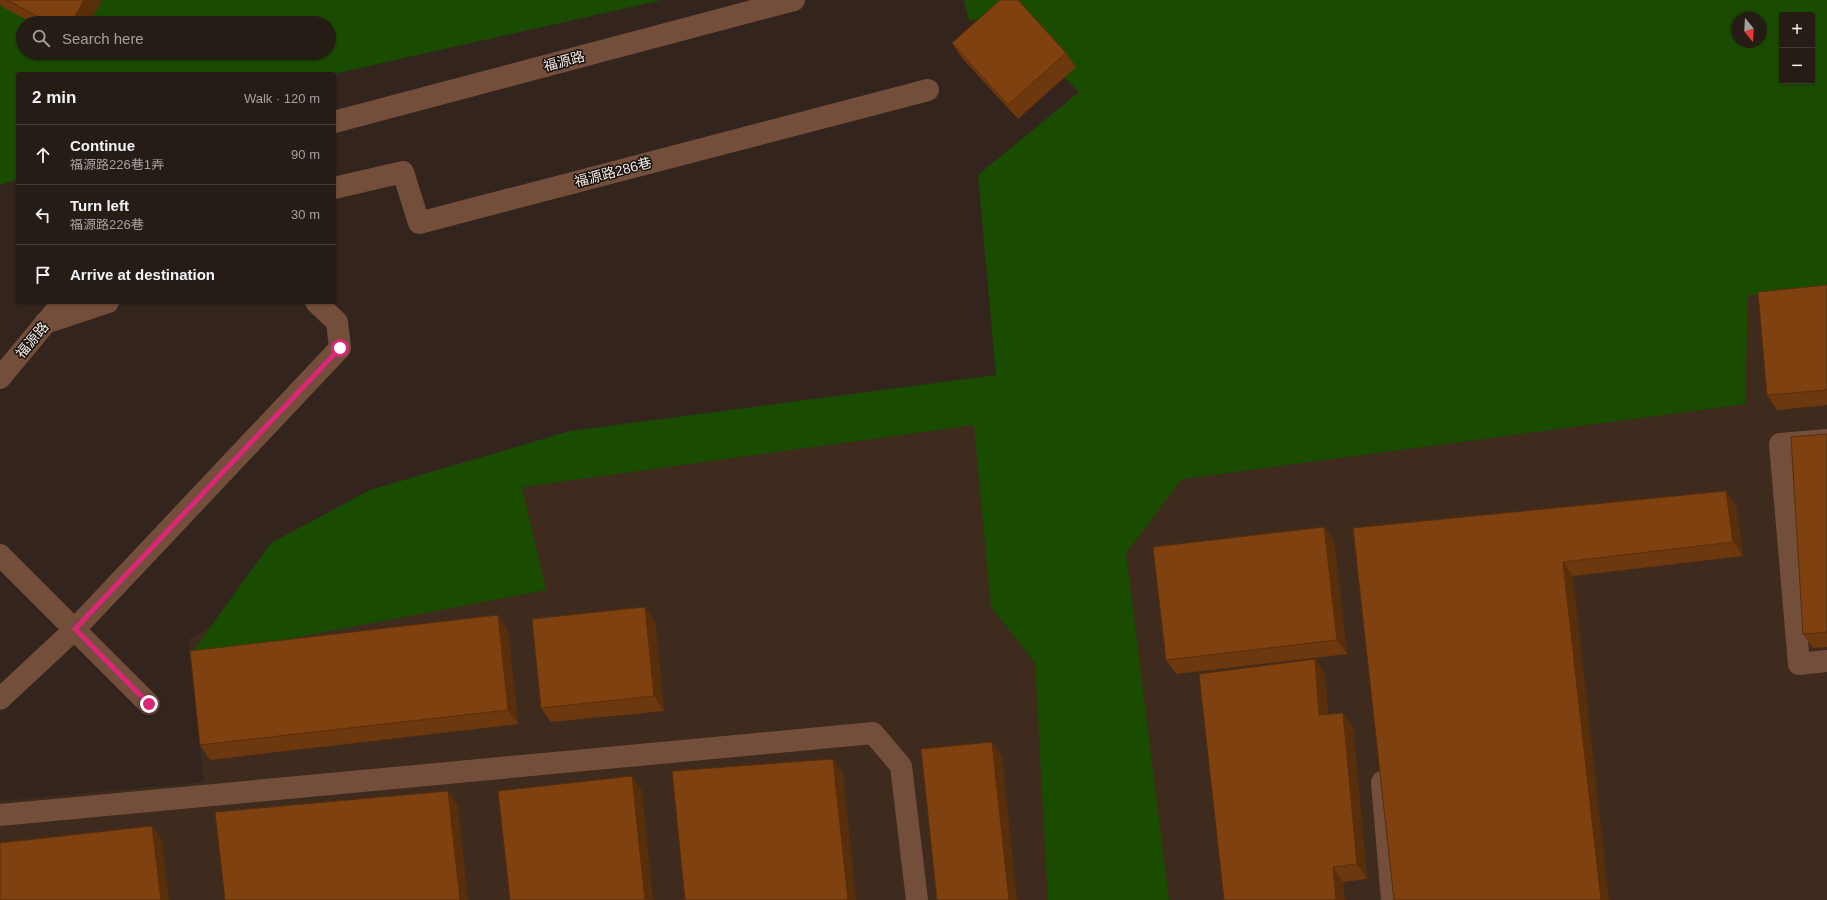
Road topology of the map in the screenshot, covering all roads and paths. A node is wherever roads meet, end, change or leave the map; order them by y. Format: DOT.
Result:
graph roads {
  1 [pos="794,0"];
  2 [pos="928,90"];
  3 [pos="336,121"];
  4 [pos="336,188"];
  5 [pos="61,304"];
  6 [pos="102,304"];
  7 [pos="318,304"];
  8 [pos="45,324"];
  9 [pos="0,378"];
  10 [pos="1827,440"];
  11 [pos="0,555"];
  12 [pos="75,629"];
  13 [pos="1827,661"];
  14 [pos="0,699"];
  15 [pos="149,704"];
  16 [pos="1380,759"];
  17 [pos="0,815"];
  18 [pos="917,900"];
  19 [pos="1392,900"];
  1 -- 3 [label="street, 福源路"];
  2 -- 4 [label="street, 福源路286巷"];
  5 -- 8 [label="street, 福源路"];
  6 -- 8 [label="street"];
  7 -- 12 [label="street"];
  8 -- 9 [label="street, 福源路"];
  10 -- 13 [label="street"];
  11 -- 12 [label="street"];
  12 -- 14 [label="street"];
  12 -- 15 [label="street"];
  16 -- 19 [label="street"];
  17 -- 18 [label="street"];
}
